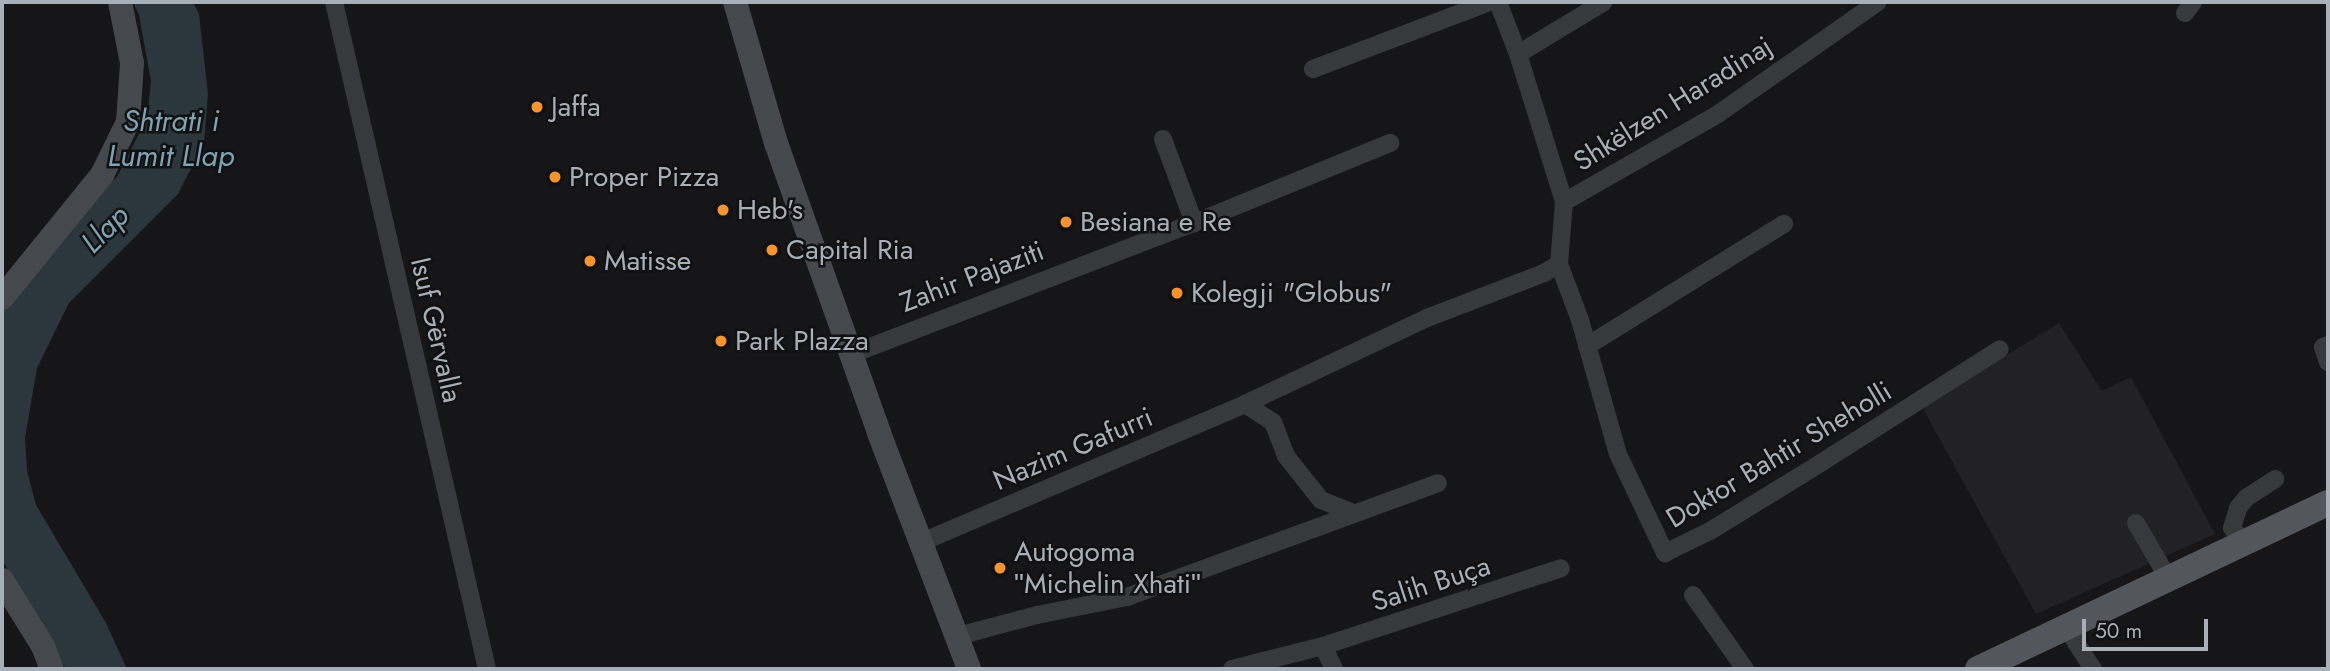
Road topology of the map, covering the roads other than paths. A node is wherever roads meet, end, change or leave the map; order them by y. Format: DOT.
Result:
graph roads {
  1 [pos="120,2"];
  2 [pos="334,2"];
  3 [pos="735,2"];
  4 [pos="1489,2"];
  5 [pos="1498,2"];
  6 [pos="1604,2"];
  7 [pos="1878,2"];
  8 [pos="1518,54"];
  9 [pos="1314,69"];
  10 [pos="1163,139"];
  11 [pos="1390,143"];
  12 [pos="1564,202"];
  13 [pos="1194,223"];
  14 [pos="1784,224"];
  15 [pos="1559,264"];
  16 [pos="2,298"];
  17 [pos="2328,345"];
  18 [pos="1587,346"];
  19 [pos="2000,349"];
  20 [pos="852,354"];
  21 [pos="2328,362"];
  22 [pos="1245,404"];
  23 [pos="2275,479"];
  24 [pos="1438,483"];
  25 [pos="2328,503"];
  26 [pos="1354,513"];
  27 [pos="2136,523"];
  28 [pos="922,542"];
  29 [pos="2243,542"];
  30 [pos="1558,569"];
  31 [pos="2168,578"];
  32 [pos="2,580"];
  33 [pos="1693,595"];
  34 [pos="2066,627"];
  35 [pos="958,636"];
  36 [pos="1323,646"];
  37 [pos="52,669"];
  38 [pos="487,669"];
  39 [pos="969,669"];
  40 [pos="1233,669"];
  41 [pos="1334,669"];
  42 [pos="1745,669"];
  43 [pos="1978,669"];
  44 [pos="2093,669"];
  1 -- 16 [label="main road"];
  2 -- 38 [label="street, Isuf Gërvalla"];
  3 -- 20 [label="main road"];
  4 -- 9 [label="street"];
  5 -- 8 [label="street"];
  6 -- 8 [label="street"];
  7 -- 12 [label="street, Shkëlzen Haradinaj"];
  8 -- 12 [label="street"];
  10 -- 13 [label="street"];
  11 -- 13 [label="street, Zahir Pajaziti"];
  12 -- 15 [label="street"];
  13 -- 20 [label="street, Zahir Pajaziti"];
  14 -- 18 [label="street"];
  15 -- 18 [label="street, Doktor Bahtir Sheholli"];
  15 -- 22 [label="street, Nazim Gafurri"];
  17 -- 21 [label="street"];
  18 -- 19 [label="street, Doktor Bahtir Sheholli"];
  20 -- 28 [label="main road"];
  22 -- 26 [label="street"];
  22 -- 28 [label="street, Nazim Gafurri"];
  23 -- 29 [label="street"];
  24 -- 26 [label="street"];
  25 -- 29 [label="main road"];
  26 -- 35 [label="street"];
  27 -- 31 [label="street"];
  28 -- 35 [label="main road"];
  29 -- 31 [label="main road"];
  30 -- 36 [label="street, Salih Buça"];
  31 -- 34 [label="main road"];
  32 -- 37 [label="main road"];
  33 -- 42 [label="street"];
  34 -- 43 [label="main road"];
  34 -- 44 [label="street"];
  35 -- 39 [label="main road"];
  36 -- 40 [label="street, Salih Buça"];
  36 -- 41 [label="street"];
}
